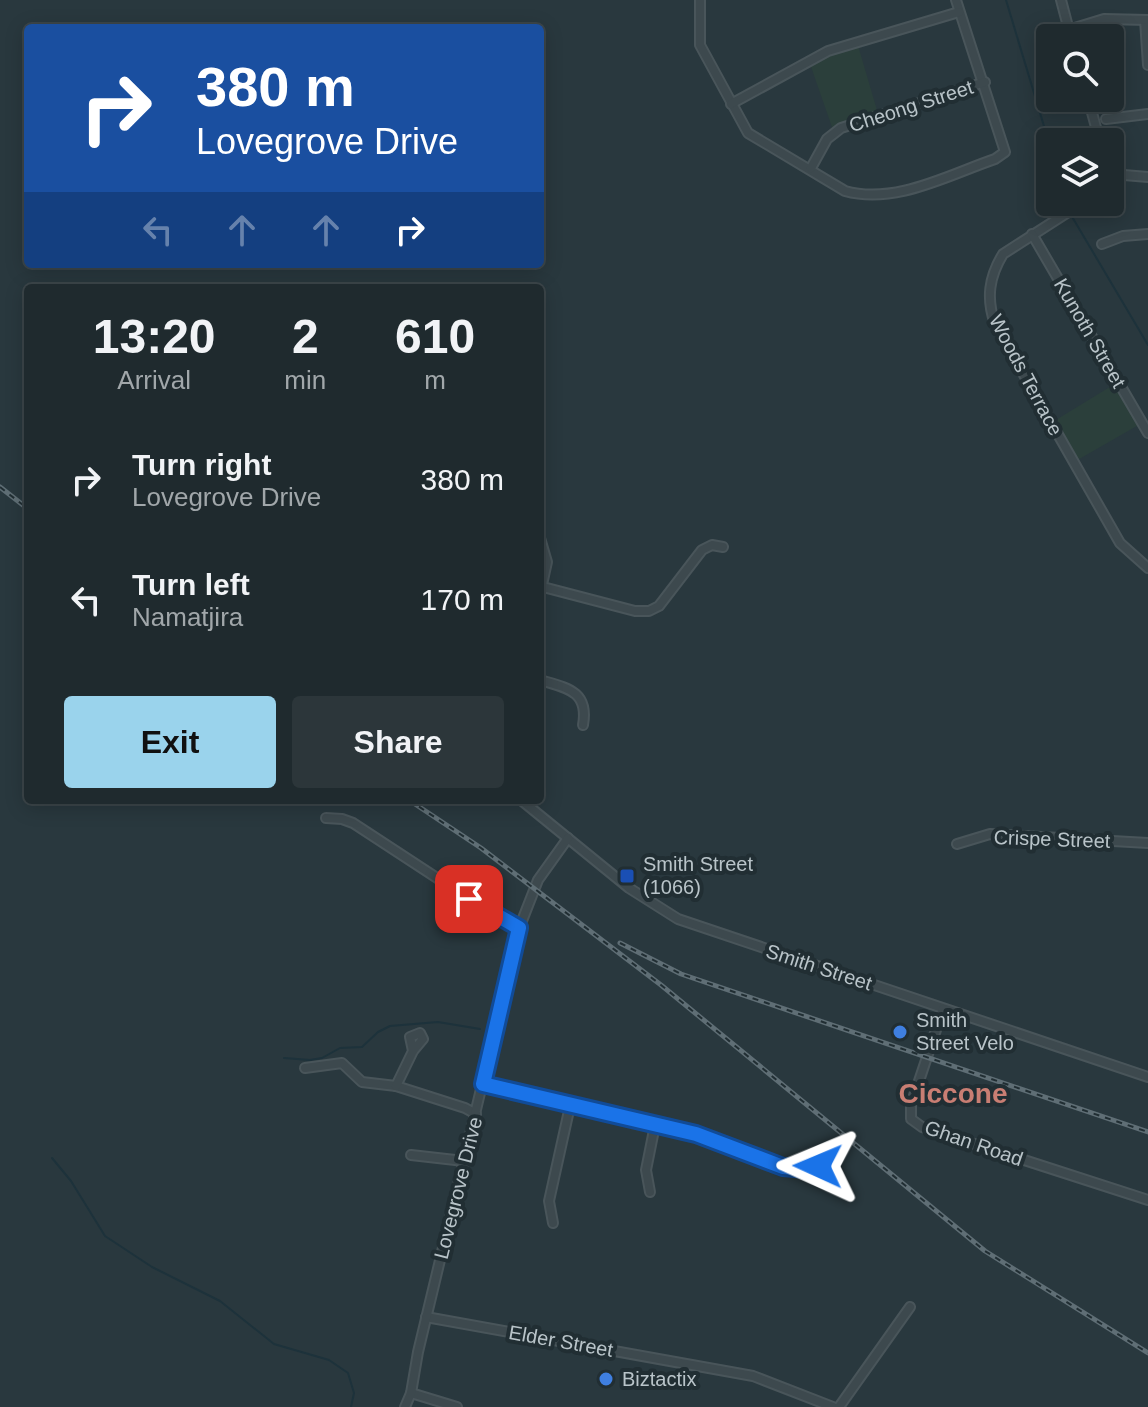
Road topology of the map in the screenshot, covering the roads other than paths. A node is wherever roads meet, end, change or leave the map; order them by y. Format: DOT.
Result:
graph roads {
  1 [pos="700,0"];
  2 [pos="956,0"];
  3 [pos="1061,0"];
  4 [pos="959,12"];
  5 [pos="1147,20"];
  6 [pos="1067,24"];
  7 [pos="1093,24"];
  8 [pos="1148,65"];
  9 [pos="985,82"];
  10 [pos="731,104"];
  11 [pos="1148,114"];
  12 [pos="1106,119"];
  13 [pos="811,168"];
  14 [pos="1124,175"];
  15 [pos="1148,177"];
  16 [pos="1062,216"];
  17 [pos="1032,234"];
  18 [pos="1148,234"];
  19 [pos="1102,244"];
  20 [pos="1148,433"];
  21 [pos="723,547"];
  22 [pos="544,552"];
  23 [pos="1148,568"];
  24 [pos="544,576"];
  25 [pos="544,591"];
  26 [pos="544,681"];
  27 [pos="583,725"];
  28 [pos="526,804"];
  29 [pos="326,818"];
  30 [pos="568,838"];
  31 [pos="1148,843"];
  32 [pos="957,844"];
  33 [pos="519,928"];
  34 [pos="943,1009"];
  35 [pos="413,1051"];
  36 [pos="305,1068"];
  37 [pos="1148,1077"];
  38 [pos="483,1084"];
  39 [pos="396,1086"];
  40 [pos="570,1106"];
  41 [pos="476,1114"];
  42 [pos="655,1125"];
  43 [pos="411,1155"];
  44 [pos="464,1161"];
  45 [pos="818,1166"];
  46 [pos="650,1192"];
  47 [pos="1148,1200"];
  48 [pos="553,1223"];
  49 [pos="910,1307"];
  50 [pos="426,1317"];
  51 [pos="411,1393"];
  52 [pos="405,1407"];
  53 [pos="457,1407"];
  54 [pos="836,1407"];
  1 -- 10 [label="street"];
  2 -- 4 [label="street"];
  3 -- 6 [label="street"];
  4 -- 9 [label="street"];
  4 -- 10 [label="street"];
  5 -- 7 [label="street"];
  5 -- 8 [label="street"];
  9 -- 13 [label="street, Cheong Street"];
  9 -- 13 [label="street"];
  10 -- 13 [label="street"];
  11 -- 12 [label="street"];
  14 -- 15 [label="street"];
  16 -- 17 [label="street, Woods Terrace"];
  17 -- 20 [label="street, Kunoth Street"];
  17 -- 23 [label="street, Woods Terrace"];
  18 -- 19 [label="street"];
  21 -- 25 [label="street"];
  22 -- 24 [label="street"];
  26 -- 27 [label="street"];
  28 -- 30 [label="street, Smith Street"];
  29 -- 33 [label="street"];
  30 -- 33 [label="street, Lovegrove Drive"];
  30 -- 34 [label="street, Smith Street"];
  31 -- 32 [label="street, Crispe Street"];
  33 -- 38 [label="street, Lovegrove Drive"];
  34 -- 37 [label="street, Smith Street"];
  34 -- 47 [label="street, Ghan Road"];
  35 -- 39 [label="street"];
  36 -- 39 [label="street"];
  38 -- 40 [label="street"];
  38 -- 41 [label="street, Lovegrove Drive"];
  39 -- 41 [label="street"];
  40 -- 42 [label="street"];
  40 -- 48 [label="street"];
  41 -- 44 [label="street, Lovegrove Drive"];
  42 -- 45 [label="street"];
  42 -- 46 [label="street"];
  43 -- 44 [label="street"];
  44 -- 50 [label="street, Lovegrove Drive"];
  49 -- 54 [label="street"];
  50 -- 51 [label="street, Lovegrove Drive"];
  50 -- 54 [label="street, Elder Street"];
  51 -- 52 [label="street, Lovegrove Drive"];
  51 -- 53 [label="street"];
}
